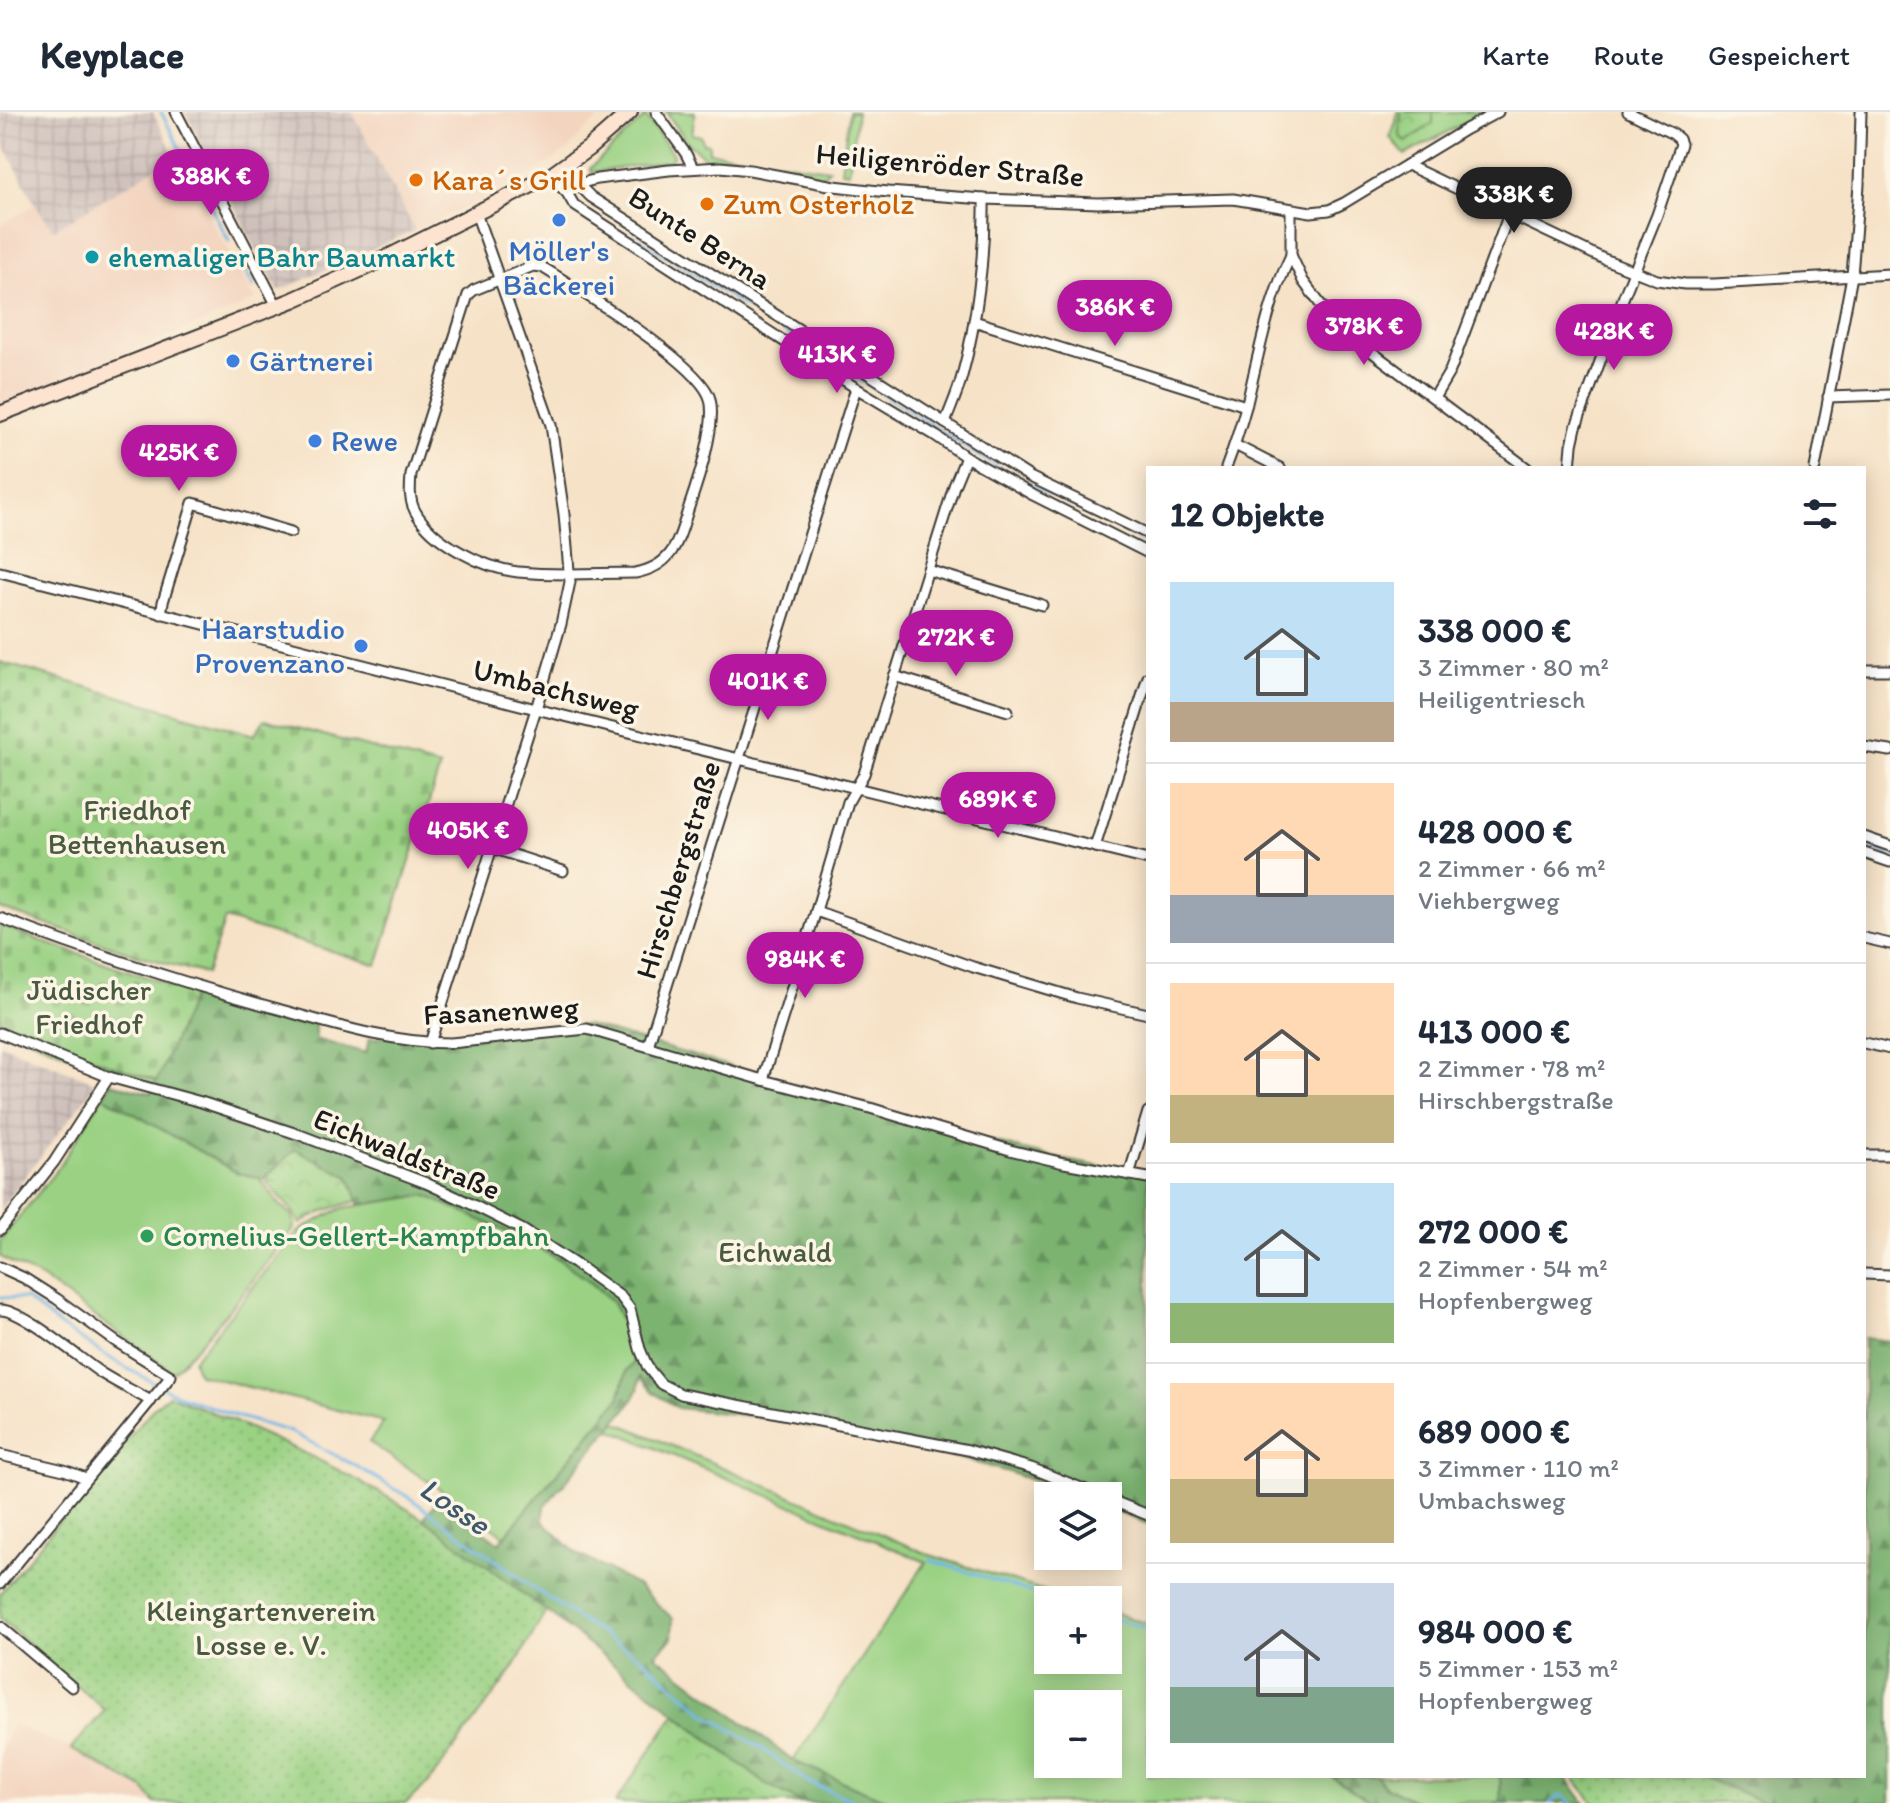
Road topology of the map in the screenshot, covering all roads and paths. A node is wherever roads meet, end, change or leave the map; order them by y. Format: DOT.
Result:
graph roads {
  1 [pos="176,112"];
  2 [pos="630,112"];
  3 [pos="656,112"];
  4 [pos="1498,112"];
  5 [pos="1628,112"];
  6 [pos="1861,112"];
  7 [pos="1407,165"];
  8 [pos="693,168"];
  9 [pos="556,172"];
  10 [pos="578,184"];
  11 [pos="567,193"];
  12 [pos="984,199"];
  13 [pos="1291,210"];
  14 [pos="476,213"];
  15 [pos="1509,214"];
  16 [pos="1291,255"];
  17 [pos="1635,270"];
  18 [pos="1890,274"];
  19 [pos="1852,276"];
  20 [pos="501,279"];
  21 [pos="277,306"];
  22 [pos="974,321"];
  23 [pos="856,388"];
  24 [pos="1890,395"];
  25 [pos="1828,397"];
  26 [pos="1434,398"];
  27 [pos="1246,406"];
  28 [pos="0,414"];
  29 [pos="945,423"];
  30 [pos="1235,445"];
  31 [pos="966,457"];
  32 [pos="1227,466"];
  33 [pos="1276,466"];
  34 [pos="1524,466"];
  35 [pos="1570,466"];
  36 [pos="1815,466"];
  37 [pos="291,532"];
  38 [pos="1146,533"];
  39 [pos="1146,552"];
  40 [pos="928,570"];
  41 [pos="0,572"];
  42 [pos="570,573"];
  43 [pos="1042,605"];
  44 [pos="161,614"];
  45 [pos="1866,670"];
  46 [pos="1890,670"];
  47 [pos="894,676"];
  48 [pos="1146,683"];
  49 [pos="536,709"];
  50 [pos="1008,711"];
  51 [pos="1866,747"];
  52 [pos="1890,751"];
  53 [pos="738,759"];
  54 [pos="856,788"];
  55 [pos="1866,838"];
  56 [pos="1890,846"];
  57 [pos="1095,847"];
  58 [pos="492,848"];
  59 [pos="1866,854"];
  60 [pos="1146,860"];
  61 [pos="1890,862"];
  62 [pos="563,871"];
  63 [pos="816,911"];
  64 [pos="0,918"];
  65 [pos="1866,938"];
  66 [pos="1890,944"];
  67 [pos="1146,1014"];
  68 [pos="0,1033"];
  69 [pos="430,1043"];
  70 [pos="1866,1043"];
  71 [pos="648,1046"];
  72 [pos="1890,1049"];
  73 [pos="109,1077"];
  74 [pos="763,1080"];
  75 [pos="1146,1119"];
  76 [pos="1866,1155"];
  77 [pos="1890,1155"];
  78 [pos="1129,1175"];
  79 [pos="1146,1178"];
  80 [pos="0,1230"];
  81 [pos="0,1267"];
  82 [pos="1866,1274"];
  83 [pos="1890,1275"];
  84 [pos="0,1310"];
  85 [pos="153,1399"];
  86 [pos="0,1455"];
  87 [pos="86,1478"];
  88 [pos="1066,1482"];
  89 [pos="1122,1505"];
  90 [pos="1146,1514"];
  91 [pos="0,1584"];
  92 [pos="0,1626"];
  93 [pos="72,1687"];
  1 -- 21 [label="street"];
  2 -- 9 [label="street"];
  3 -- 8 [label="street"];
  4 -- 7 [label="street, Heiligenröder Straße"];
  5 -- 17 [label="street"];
  6 -- 19 [label="street"];
  7 -- 13 [label="street, Heiligenröder Straße"];
  7 -- 15 [label="street"];
  8 -- 10 [label="street, Heiligenröder Straße"];
  8 -- 12 [label="street, Heiligenröder Straße"];
  9 -- 10 [label="street, Bunte Berna"];
  9 -- 11 [label="street"];
  9 -- 14 [label="street"];
  10 -- 11 [label="street, Heiligenröder Straße"];
  10 -- 29 [label="street, Bunte Berna"];
  11 -- 23 [label="street, Bunte Berna"];
  12 -- 13 [label="street, Heiligenröder Straße"];
  12 -- 22 [label="street"];
  13 -- 16 [label="street"];
  14 -- 20 [label="street"];
  14 -- 21 [label="street"];
  15 -- 17 [label="street"];
  15 -- 26 [label="street"];
  16 -- 26 [label="street"];
  16 -- 27 [label="street"];
  17 -- 19 [label="street"];
  17 -- 35 [label="street"];
  18 -- 19 [label="street"];
  19 -- 25 [label="street"];
  20 -- 42 [label="street"];
  20 -- 42 [label="street"];
  20 -- 42 [label="street"];
  21 -- 28 [label="street"];
  22 -- 27 [label="street"];
  22 -- 29 [label="street"];
  23 -- 31 [label="street, Bunte Berna"];
  23 -- 53 [label="street, Hirschbergstraße"];
  24 -- 25 [label="street"];
  25 -- 36 [label="street"];
  26 -- 34 [label="street"];
  27 -- 30 [label="street"];
  29 -- 38 [label="street, Bunte Berna"];
  30 -- 32 [label="street"];
  30 -- 33 [label="street"];
  31 -- 39 [label="street, Bunte Berna"];
  31 -- 40 [label="street"];
  37 -- 44 [label="street"];
  40 -- 43 [label="street"];
  40 -- 47 [label="street"];
  41 -- 44 [label="street, Umbachsweg"];
  42 -- 49 [label="street"];
  44 -- 49 [label="street, Umbachsweg"];
  45 -- 46 [label="street"];
  47 -- 50 [label="street"];
  47 -- 54 [label="street"];
  48 -- 57 [label="street"];
  49 -- 53 [label="street, Umbachsweg"];
  49 -- 58 [label="street"];
  51 -- 52 [label="street"];
  53 -- 54 [label="street, Umbachsweg"];
  53 -- 71 [label="street, Hirschbergstraße"];
  54 -- 57 [label="street, Umbachsweg"];
  54 -- 63 [label="street"];
  55 -- 56 [label="street"];
  57 -- 60 [label="street, Umbachsweg"];
  58 -- 62 [label="street"];
  58 -- 69 [label="street"];
  59 -- 61 [label="street"];
  63 -- 67 [label="street"];
  63 -- 74 [label="street"];
  64 -- 69 [label="street, Fasanenweg"];
  65 -- 66 [label="street"];
  68 -- 73 [label="street, Eichwaldstraße"];
  69 -- 71 [label="street, Fasanenweg"];
  70 -- 72 [label="street"];
  71 -- 74 [label="street, Fasanenweg"];
  73 -- 80 [label="street"];
  73 -- 88 [label="street, Eichwaldstraße"];
  74 -- 78 [label="street, Fasanenweg"];
  75 -- 78 [label="street"];
  76 -- 77 [label="street"];
  78 -- 79 [label="street, Fasanenweg"];
  81 -- 85 [label="street"];
  82 -- 83 [label="street"];
  84 -- 85 [label="street"];
  85 -- 87 [label="street"];
  86 -- 87 [label="street"];
  87 -- 91 [label="street"];
  89 -- 90 [label="street"];
  92 -- 93 [label="street"];
}
